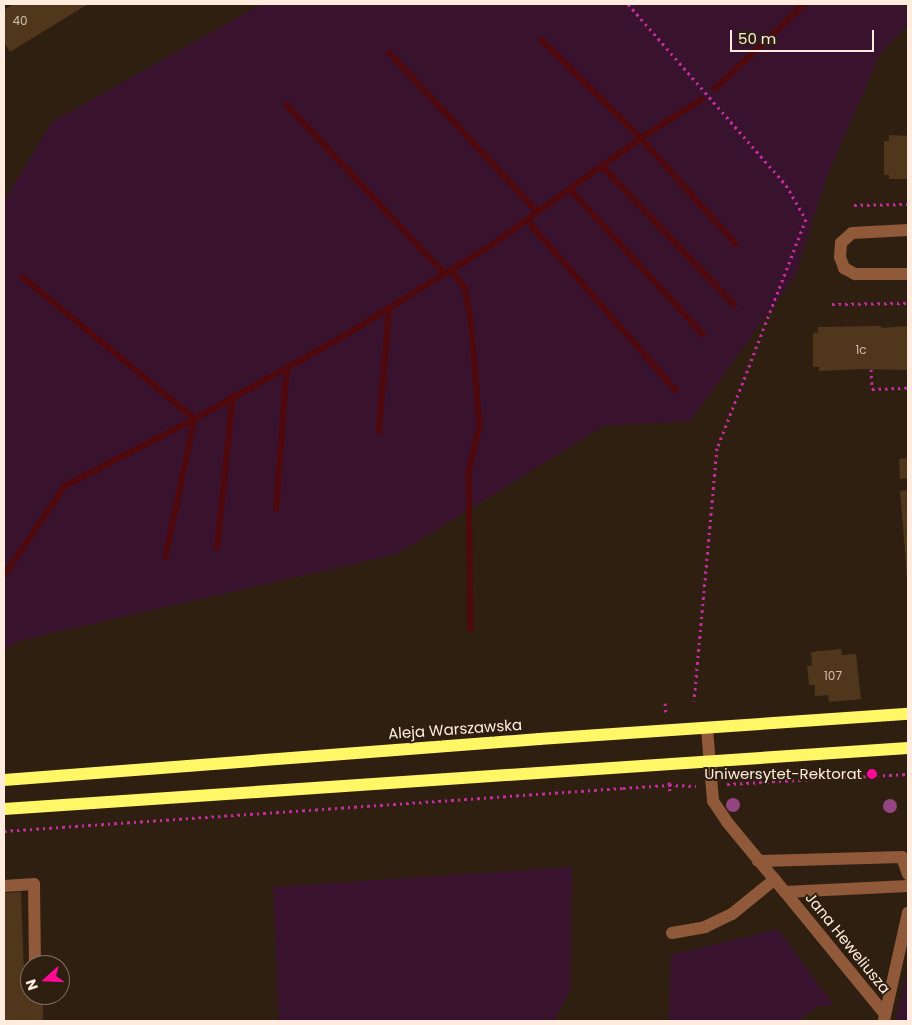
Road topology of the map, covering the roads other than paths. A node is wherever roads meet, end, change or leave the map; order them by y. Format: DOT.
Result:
graph roads {
  1 [pos="908,230"];
  2 [pos="908,274"];
  3 [pos="908,714"];
  4 [pos="707,729"];
  5 [pos="908,748"];
  6 [pos="709,762"];
  7 [pos="4,780"];
  8 [pos="4,809"];
  9 [pos="758,861"];
  10 [pos="908,874"];
  11 [pos="774,879"];
  12 [pos="4,886"];
  13 [pos="908,886"];
  14 [pos="785,892"];
  15 [pos="908,913"];
  16 [pos="672,933"];
  17 [pos="35,955"];
  18 [pos="884,1018"];
  1 -- 2 [label="street"];
  3 -- 4 [label="main road, Aleja Warszawska"];
  4 -- 6 [label="street, Jana Heweliusza"];
  4 -- 7 [label="main road, Aleja Warszawska"];
  5 -- 6 [label="main road"];
  6 -- 8 [label="main road"];
  6 -- 9 [label="street, Jana Heweliusza"];
  9 -- 10 [label="street"];
  9 -- 11 [label="street, Jana Heweliusza"];
  11 -- 14 [label="street, Jana Heweliusza"];
  11 -- 16 [label="street"];
  12 -- 17 [label="street"];
  13 -- 14 [label="street, Jana Heweliusza"];
  14 -- 18 [label="street, Jana Heweliusza"];
  15 -- 18 [label="street, Jana Heweliusza"];
}
